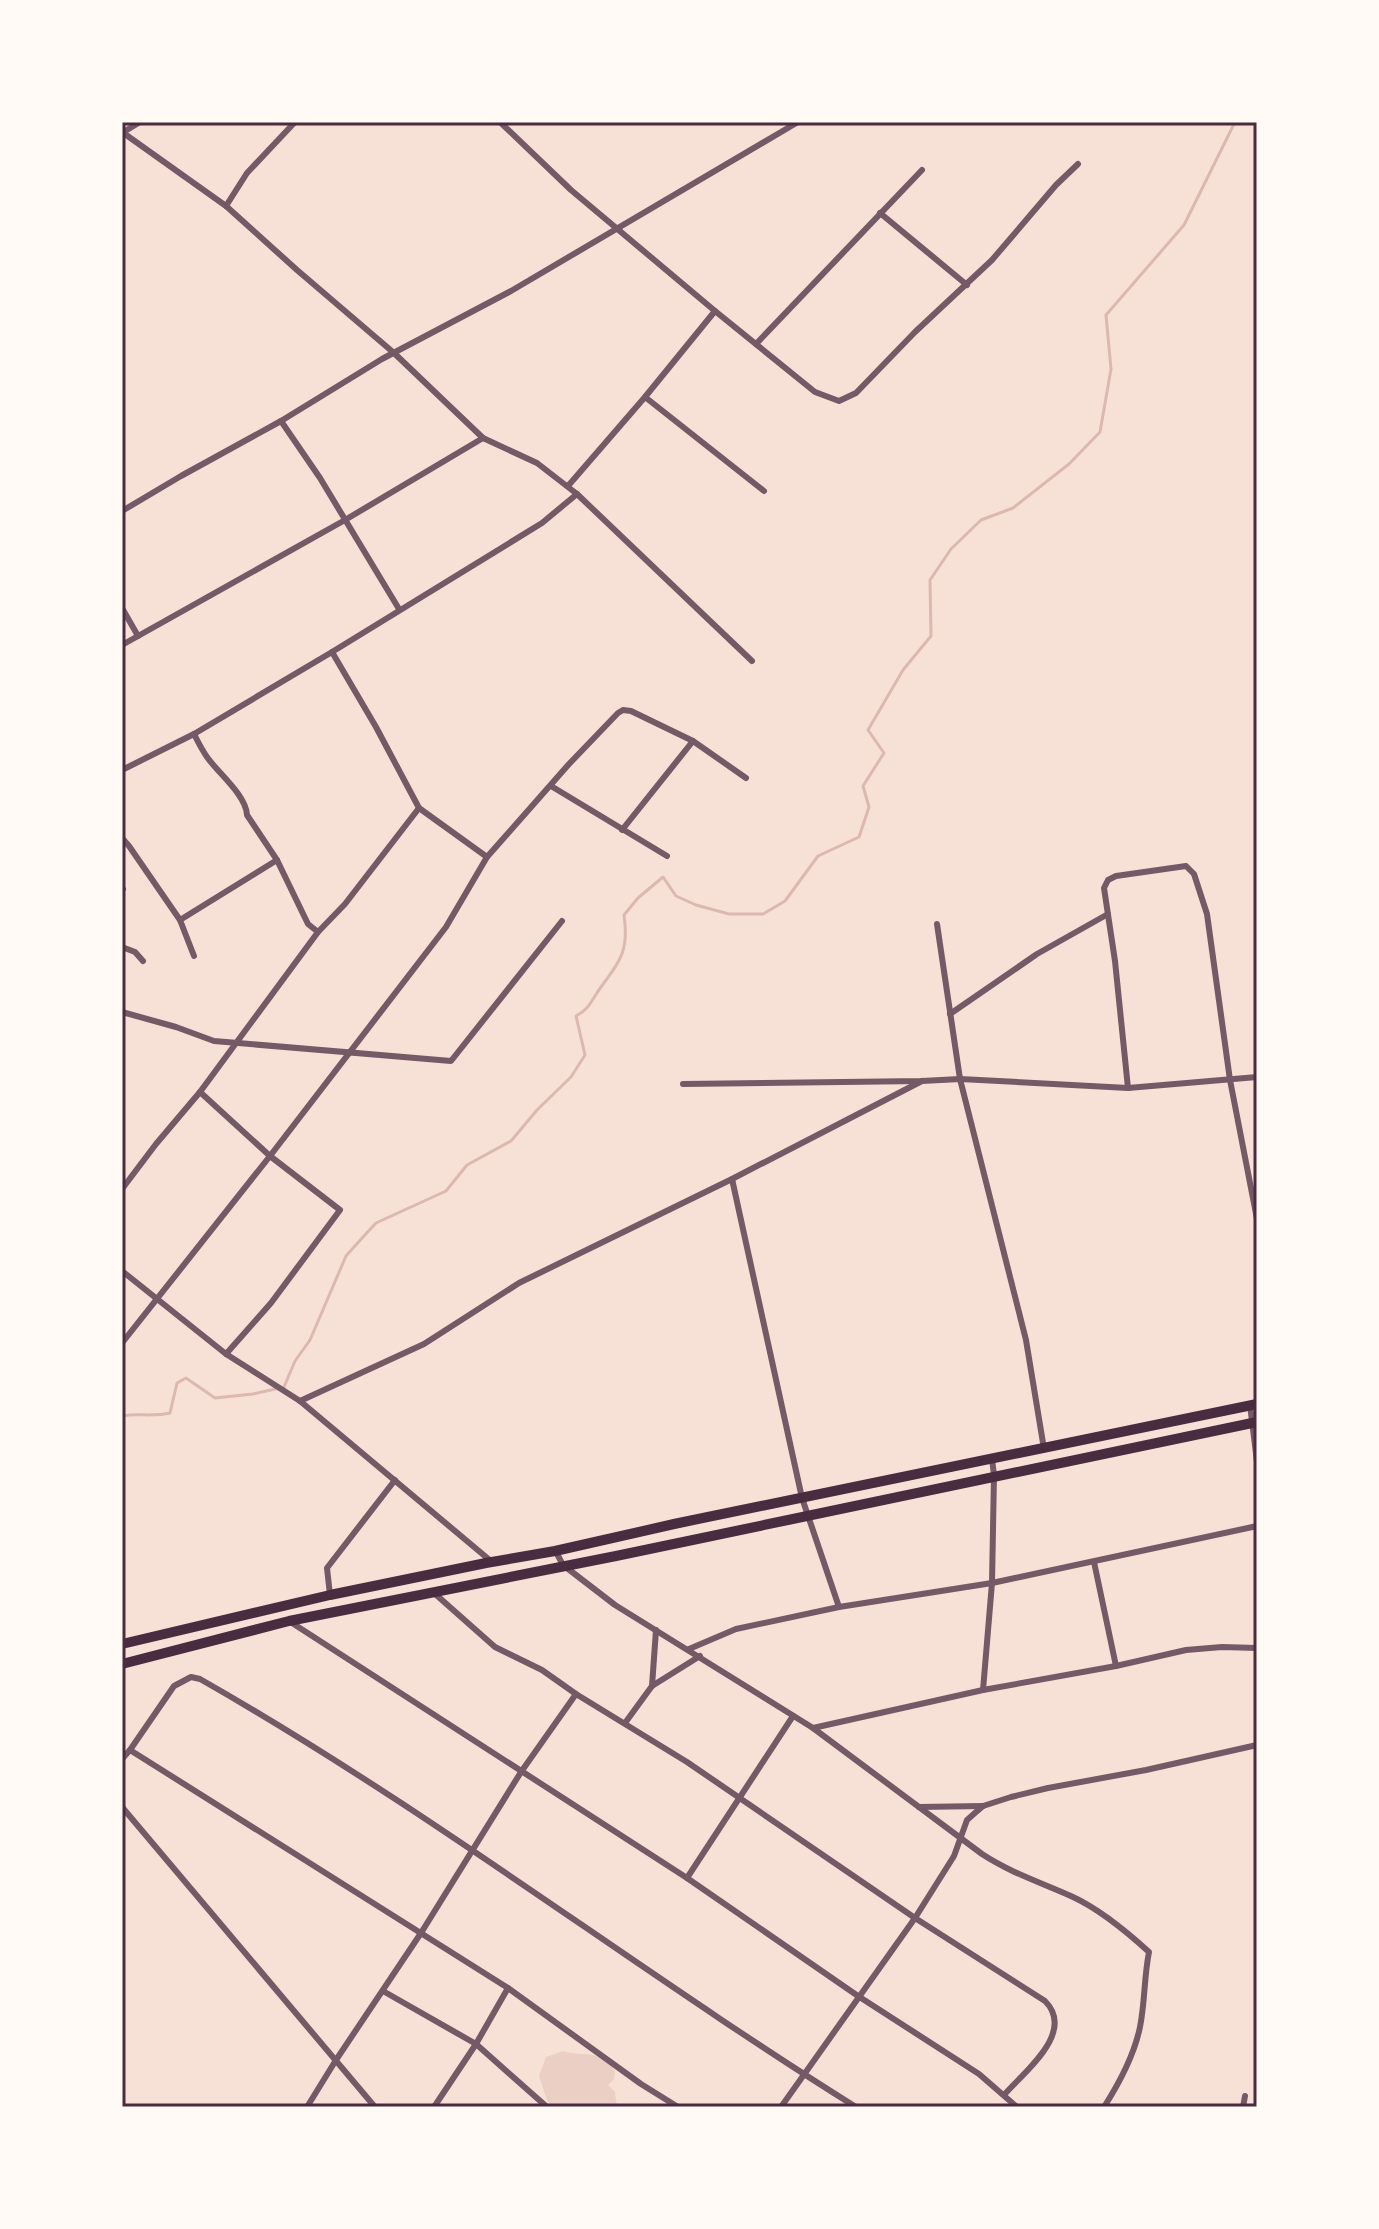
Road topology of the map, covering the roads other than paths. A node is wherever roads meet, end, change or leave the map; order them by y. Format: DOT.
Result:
graph roads {
  1 [pos="140,122"];
  2 [pos="295,122"];
  3 [pos="500,122"];
  4 [pos="798,122"];
  5 [pos="122,133"];
  6 [pos="1078,164"];
  7 [pos="922,170"];
  8 [pos="226,206"];
  9 [pos="880,213"];
  10 [pos="617,229"];
  11 [pos="967,285"];
  12 [pos="715,311"];
  13 [pos="756,344"];
  14 [pos="394,353"];
  15 [pos="645,397"];
  16 [pos="281,421"];
  17 [pos="483,438"];
  18 [pos="568,486"];
  19 [pos="764,491"];
  20 [pos="577,494"];
  21 [pos="122,511"];
  22 [pos="345,520"];
  23 [pos="122,608"];
  24 [pos="399,609"];
  25 [pos="138,636"];
  26 [pos="122,645"];
  27 [pos="332,652"];
  28 [pos="752,661"];
  29 [pos="194,734"];
  30 [pos="693,741"];
  31 [pos="122,770"];
  32 [pos="746,778"];
  33 [pos="551,786"];
  34 [pos="419,808"];
  35 [pos="622,830"];
  36 [pos="122,838"];
  37 [pos="667,856"];
  38 [pos="487,857"];
  39 [pos="277,860"];
  40 [pos="1108,914"];
  41 [pos="180,920"];
  42 [pos="562,921"];
  43 [pos="937,924"];
  44 [pos="318,932"];
  45 [pos="122,947"];
  46 [pos="194,956"];
  47 [pos="143,961"];
  48 [pos="122,1014"];
  49 [pos="950,1014"];
  50 [pos="236,1044"];
  51 [pos="348,1053"];
  52 [pos="1257,1077"];
  53 [pos="960,1079"];
  54 [pos="1230,1080"];
  55 [pos="922,1081"];
  56 [pos="683,1084"];
  57 [pos="1128,1088"];
  58 [pos="200,1092"];
  59 [pos="270,1156"];
  60 [pos="732,1179"];
  61 [pos="122,1189"];
  62 [pos="1257,1219"];
  63 [pos="122,1271"];
  64 [pos="157,1299"];
  65 [pos="122,1343"];
  66 [pos="226,1354"];
  67 [pos="300,1401"];
  68 [pos="1253,1405"];
  69 [pos="1254,1422"];
  70 [pos="1044,1449"];
  71 [pos="992,1459"];
  72 [pos="1257,1462"];
  73 [pos="994,1475"];
  74 [pos="395,1480"];
  75 [pos="802,1498"];
  76 [pos="807,1515"];
  77 [pos="1257,1526"];
  78 [pos="555,1551"];
  79 [pos="492,1562"];
  80 [pos="1094,1562"];
  81 [pos="563,1565"];
  82 [pos="992,1583"];
  83 [pos="433,1592"];
  84 [pos="330,1595"];
  85 [pos="839,1607"];
  86 [pos="289,1621"];
  87 [pos="656,1629"];
  88 [pos="122,1644"];
  89 [pos="1257,1648"];
  90 [pos="689,1649"];
  91 [pos="700,1656"];
  92 [pos="122,1664"];
  93 [pos="1116,1666"];
  94 [pos="652,1686"];
  95 [pos="983,1690"];
  96 [pos="576,1694"];
  97 [pos="793,1716"];
  98 [pos="625,1723"];
  99 [pos="813,1728"];
  100 [pos="1257,1745"];
  101 [pos="130,1750"];
  102 [pos="122,1759"];
  103 [pos="521,1772"];
  104 [pos="739,1798"];
  105 [pos="983,1806"];
  106 [pos="122,1807"];
  107 [pos="919,1807"];
  108 [pos="961,1839"];
  109 [pos="471,1850"];
  110 [pos="687,1878"];
  111 [pos="915,1918"];
  112 [pos="421,1933"];
  113 [pos="508,1988"];
  114 [pos="383,1991"];
  115 [pos="858,1996"];
  116 [pos="476,2044"];
  117 [pos="336,2060"];
  118 [pos="803,2075"];
  119 [pos="1004,2095"];
  120 [pos="1245,2096"];
  121 [pos="307,2107"];
  122 [pos="375,2107"];
  123 [pos="434,2107"];
  124 [pos="547,2107"];
  125 [pos="678,2107"];
  126 [pos="781,2107"];
  127 [pos="856,2107"];
  128 [pos="1017,2107"];
  129 [pos="1104,2107"];
  130 [pos="1243,2107"];
  1 -- 5 [label="street"];
  2 -- 8 [label="street"];
  3 -- 10 [label="street"];
  4 -- 10 [label="street"];
  5 -- 8 [label="street"];
  6 -- 11 [label="street"];
  7 -- 9 [label="street"];
  8 -- 14 [label="street"];
  9 -- 11 [label="street"];
  9 -- 13 [label="street"];
  10 -- 12 [label="street"];
  10 -- 14 [label="street"];
  11 -- 13 [label="street"];
  12 -- 13 [label="street"];
  12 -- 15 [label="street"];
  14 -- 16 [label="street"];
  14 -- 17 [label="street"];
  15 -- 18 [label="street"];
  15 -- 19 [label="street"];
  16 -- 21 [label="street"];
  16 -- 22 [label="street"];
  17 -- 18 [label="street"];
  17 -- 22 [label="street"];
  18 -- 20 [label="street"];
  20 -- 24 [label="street"];
  20 -- 28 [label="street"];
  22 -- 24 [label="street"];
  22 -- 25 [label="street"];
  23 -- 25 [label="street"];
  24 -- 27 [label="street"];
  25 -- 26 [label="street"];
  27 -- 29 [label="street"];
  27 -- 34 [label="street"];
  29 -- 31 [label="street"];
  29 -- 39 [label="street"];
  30 -- 32 [label="street"];
  30 -- 33 [label="street"];
  30 -- 35 [label="street"];
  33 -- 35 [label="street"];
  33 -- 38 [label="street"];
  34 -- 38 [label="street"];
  34 -- 44 [label="street"];
  35 -- 37 [label="street"];
  36 -- 41 [label="street"];
  38 -- 51 [label="street"];
  39 -- 41 [label="street"];
  39 -- 44 [label="street"];
  40 -- 49 [label="street"];
  40 -- 54 [label="street"];
  40 -- 57 [label="street"];
  41 -- 46 [label="street"];
  42 -- 51 [label="street"];
  43 -- 49 [label="street"];
  44 -- 50 [label="street"];
  45 -- 47 [label="street"];
  48 -- 50 [label="street"];
  49 -- 53 [label="street"];
  50 -- 51 [label="street"];
  50 -- 58 [label="street"];
  51 -- 59 [label="street"];
  52 -- 54 [label="street"];
  53 -- 55 [label="street"];
  53 -- 57 [label="street"];
  53 -- 70 [label="street"];
  54 -- 57 [label="street"];
  54 -- 62 [label="street"];
  55 -- 56 [label="street"];
  55 -- 60 [label="street"];
  58 -- 59 [label="street"];
  58 -- 61 [label="street"];
  59 -- 64 [label="street"];
  59 -- 66 [label="street"];
  60 -- 67 [label="street"];
  60 -- 75 [label="street"];
  63 -- 64 [label="street"];
  64 -- 65 [label="street"];
  64 -- 66 [label="street"];
  66 -- 67 [label="street"];
  67 -- 74 [label="street"];
  68 -- 69 [label="street"];
  68 -- 70 [label="highway"];
  69 -- 72 [label="street"];
  69 -- 73 [label="highway"];
  70 -- 71 [label="highway"];
  71 -- 73 [label="street"];
  71 -- 75 [label="highway"];
  73 -- 76 [label="highway"];
  73 -- 82 [label="street"];
  74 -- 79 [label="street"];
  74 -- 84 [label="street"];
  75 -- 76 [label="street"];
  75 -- 78 [label="highway"];
  76 -- 81 [label="highway"];
  76 -- 85 [label="street"];
  77 -- 80 [label="street"];
  78 -- 79 [label="highway"];
  78 -- 81 [label="street"];
  79 -- 84 [label="highway"];
  80 -- 82 [label="street"];
  80 -- 93 [label="street"];
  81 -- 83 [label="highway"];
  81 -- 87 [label="street"];
  82 -- 85 [label="street"];
  82 -- 95 [label="street"];
  83 -- 86 [label="highway"];
  83 -- 96 [label="street"];
  84 -- 88 [label="highway"];
  85 -- 90 [label="street"];
  86 -- 92 [label="highway"];
  86 -- 103 [label="street"];
  87 -- 90 [label="street"];
  87 -- 94 [label="street"];
  89 -- 93 [label="street"];
  90 -- 91 [label="street"];
  91 -- 94 [label="street"];
  91 -- 97 [label="street"];
  93 -- 95 [label="street"];
  94 -- 98 [label="street"];
  95 -- 99 [label="street"];
  96 -- 98 [label="street"];
  96 -- 103 [label="street"];
  97 -- 99 [label="street"];
  97 -- 104 [label="street"];
  98 -- 104 [label="street"];
  99 -- 107 [label="street"];
  100 -- 105 [label="street"];
  101 -- 102 [label="street"];
  101 -- 109 [label="street"];
  101 -- 112 [label="street"];
  103 -- 109 [label="street"];
  103 -- 110 [label="street"];
  104 -- 110 [label="street"];
  104 -- 111 [label="street"];
  105 -- 107 [label="street"];
  105 -- 108 [label="street"];
  106 -- 117 [label="street"];
  107 -- 108 [label="street"];
  108 -- 111 [label="street"];
  108 -- 129 [label="street"];
  109 -- 112 [label="street"];
  109 -- 118 [label="street"];
  110 -- 115 [label="street"];
  111 -- 115 [label="street"];
  111 -- 119 [label="street"];
  112 -- 113 [label="street"];
  112 -- 114 [label="street"];
  113 -- 116 [label="street"];
  113 -- 125 [label="street"];
  114 -- 116 [label="street"];
  114 -- 117 [label="street"];
  115 -- 118 [label="street"];
  115 -- 119 [label="street"];
  116 -- 123 [label="street"];
  116 -- 124 [label="street"];
  117 -- 121 [label="street"];
  117 -- 122 [label="street"];
  118 -- 126 [label="street"];
  118 -- 127 [label="street"];
  119 -- 128 [label="street"];
  120 -- 130 [label="street"];
}
